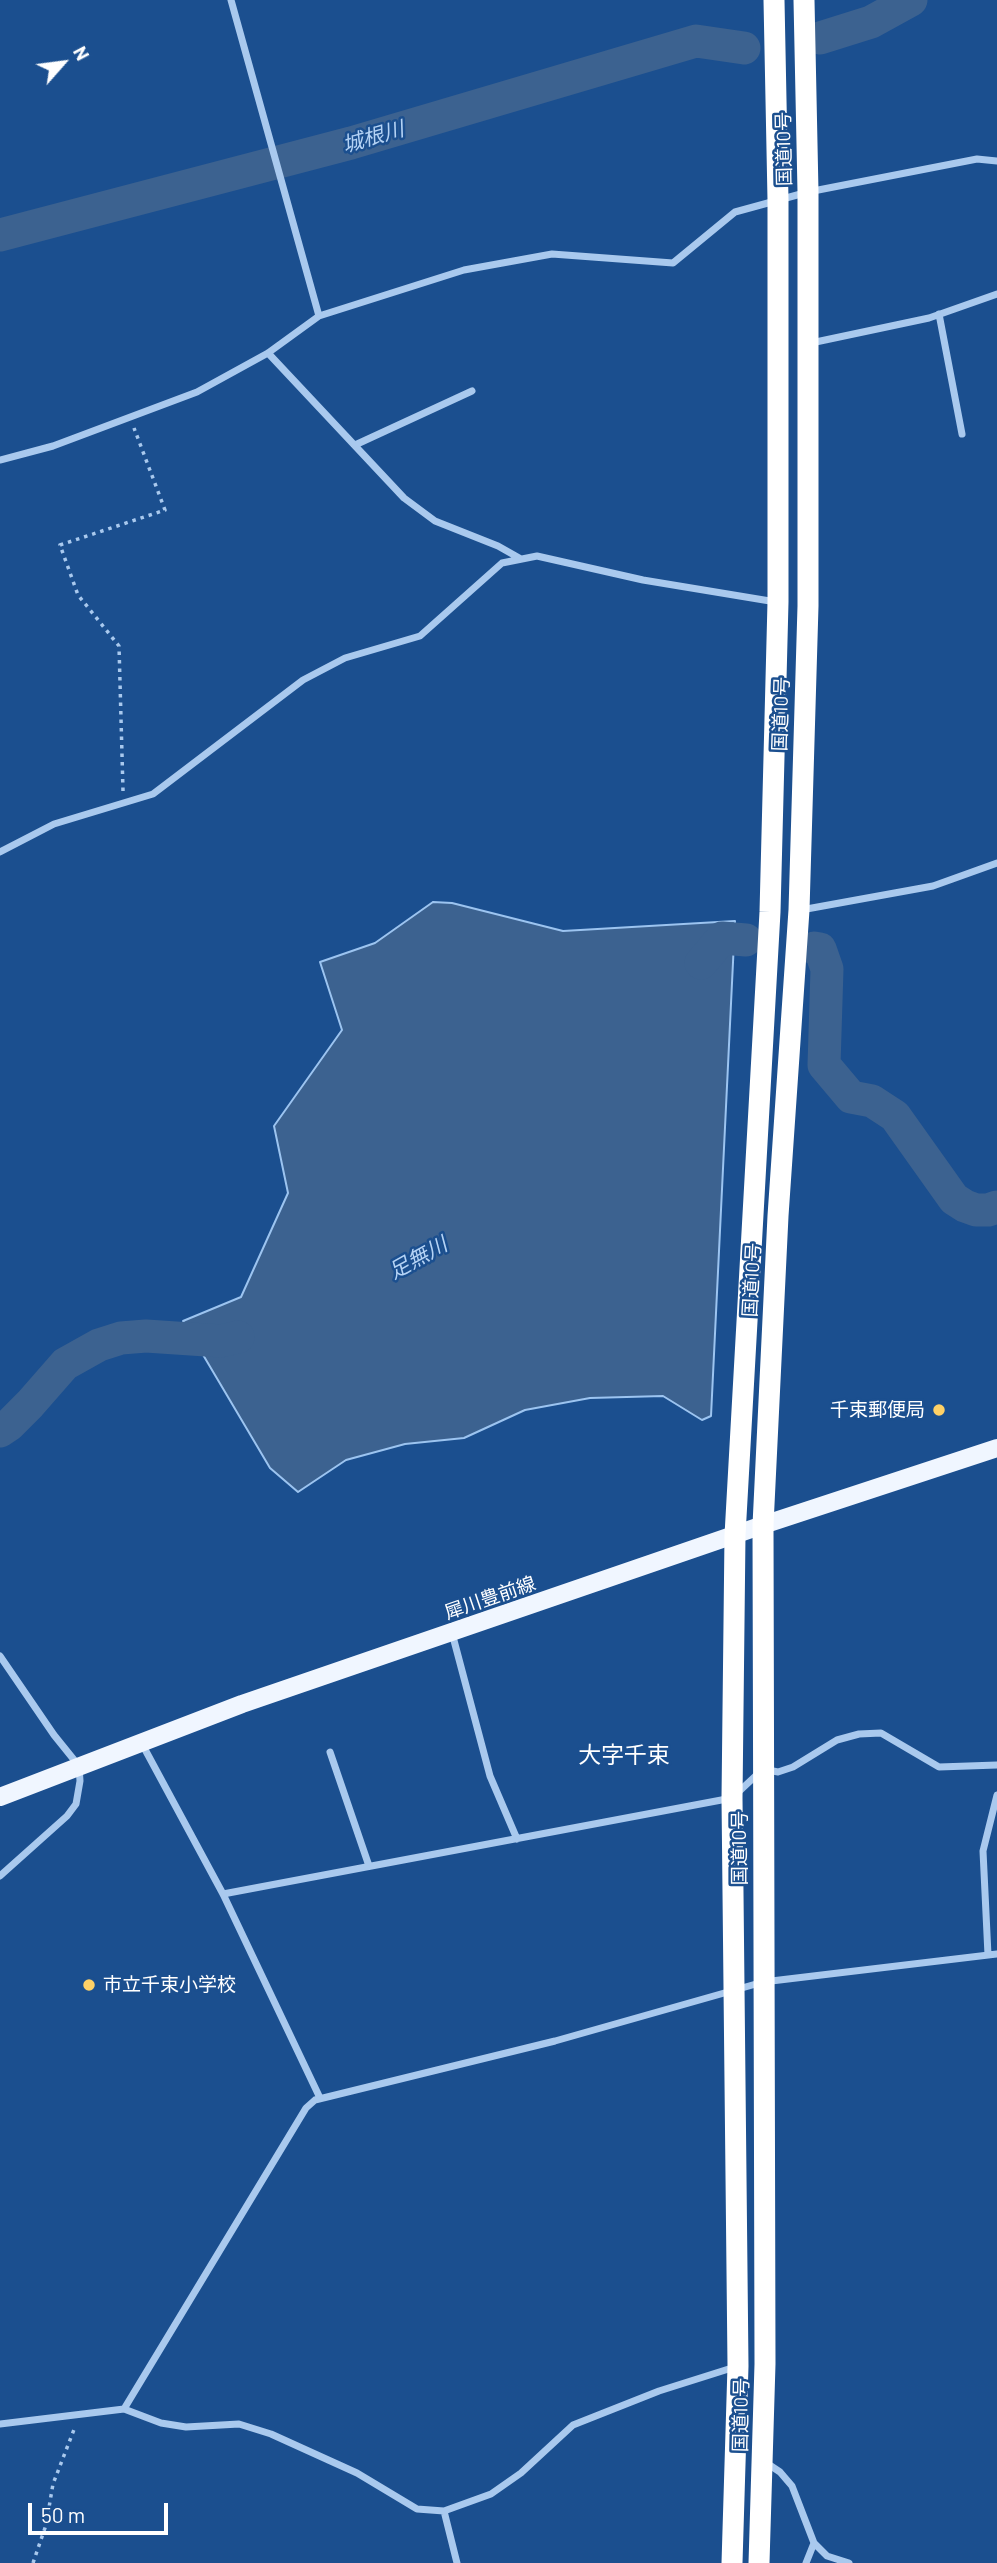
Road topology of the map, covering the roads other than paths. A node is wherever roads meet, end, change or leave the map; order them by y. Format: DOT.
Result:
graph roads {
  1 [pos="231,0"];
  2 [pos="775,0"];
  3 [pos="804,0"];
  4 [pos="997,161"];
  5 [pos="808,192"];
  6 [pos="778,200"];
  7 [pos="997,294"];
  8 [pos="939,314"];
  9 [pos="319,316"];
  10 [pos="807,344"];
  11 [pos="268,352"];
  12 [pos="472,391"];
  13 [pos="962,434"];
  14 [pos="355,445"];
  15 [pos="0,460"];
  16 [pos="521,559"];
  17 [pos="778,602"];
  18 [pos="0,852"];
  19 [pos="997,863"];
  20 [pos="799,911"];
  21 [pos="997,1448"];
  22 [pos="763,1525"];
  23 [pos="736,1535"];
  24 [pos="452,1633"];
  25 [pos="0,1656"];
  26 [pos="141,1742"];
  27 [pos="330,1752"];
  28 [pos="997,1765"];
  29 [pos="79,1766"];
  30 [pos="763,1769"];
  31 [pos="997,1795"];
  32 [pos="0,1797"];
  33 [pos="732,1798"];
  34 [pos="517,1839"];
  35 [pos="369,1866"];
  36 [pos="0,1876"];
  37 [pos="223,1894"];
  38 [pos="997,1954"];
  39 [pos="988,1955"];
  40 [pos="763,1982"];
  41 [pos="733,1991"];
  42 [pos="320,2098"];
  43 [pos="738,2367"];
  44 [pos="124,2409"];
  45 [pos="0,2424"];
  46 [pos="763,2461"];
  47 [pos="444,2511"];
  48 [pos="814,2543"];
  49 [pos="457,2563"];
  50 [pos="732,2563"];
  51 [pos="760,2563"];
  52 [pos="806,2563"];
  53 [pos="849,2563"];
  1 -- 9 [label="street"];
  2 -- 6 [label="highway, 国道10号"];
  3 -- 5 [label="highway, 国道10号"];
  4 -- 5 [label="street"];
  5 -- 6 [label="street"];
  5 -- 10 [label="highway, 国道10号"];
  6 -- 9 [label="street"];
  6 -- 17 [label="highway, 国道10号"];
  7 -- 8 [label="street"];
  8 -- 10 [label="street"];
  8 -- 13 [label="street"];
  9 -- 11 [label="street"];
  10 -- 20 [label="highway, 国道10号"];
  11 -- 14 [label="street"];
  11 -- 15 [label="street"];
  12 -- 14 [label="street"];
  14 -- 16 [label="street"];
  16 -- 17 [label="street"];
  16 -- 18 [label="street"];
  17 -- 23 [label="highway, 国道10号"];
  19 -- 20 [label="street"];
  20 -- 22 [label="highway, 国道10号"];
  21 -- 22 [label="main road, 犀川豊前線"];
  22 -- 23 [label="main road, 犀川豊前線"];
  22 -- 30 [label="highway, 国道10号"];
  23 -- 24 [label="main road, 犀川豊前線"];
  23 -- 33 [label="highway, 国道10号"];
  24 -- 26 [label="main road, 犀川豊前線"];
  24 -- 34 [label="street"];
  25 -- 29 [label="street"];
  26 -- 29 [label="main road, 犀川豊前線"];
  26 -- 37 [label="street"];
  27 -- 35 [label="street"];
  28 -- 30 [label="street"];
  29 -- 32 [label="main road, 犀川豊前線"];
  29 -- 36 [label="street"];
  30 -- 33 [label="street"];
  30 -- 40 [label="highway, 国道10号"];
  31 -- 39 [label="street"];
  33 -- 34 [label="street"];
  33 -- 41 [label="highway, 国道10号"];
  34 -- 35 [label="street"];
  35 -- 37 [label="street"];
  37 -- 42 [label="street"];
  38 -- 39 [label="street"];
  39 -- 40 [label="street"];
  40 -- 41 [label="street"];
  40 -- 46 [label="highway, 国道10号"];
  41 -- 42 [label="street"];
  41 -- 43 [label="highway, 国道10号"];
  42 -- 44 [label="street"];
  43 -- 47 [label="street"];
  43 -- 50 [label="highway, 国道10号"];
  44 -- 45 [label="street"];
  44 -- 47 [label="street"];
  46 -- 48 [label="street"];
  46 -- 51 [label="highway, 国道10号"];
  47 -- 49 [label="street"];
  48 -- 52 [label="street"];
  48 -- 53 [label="street"];
}
